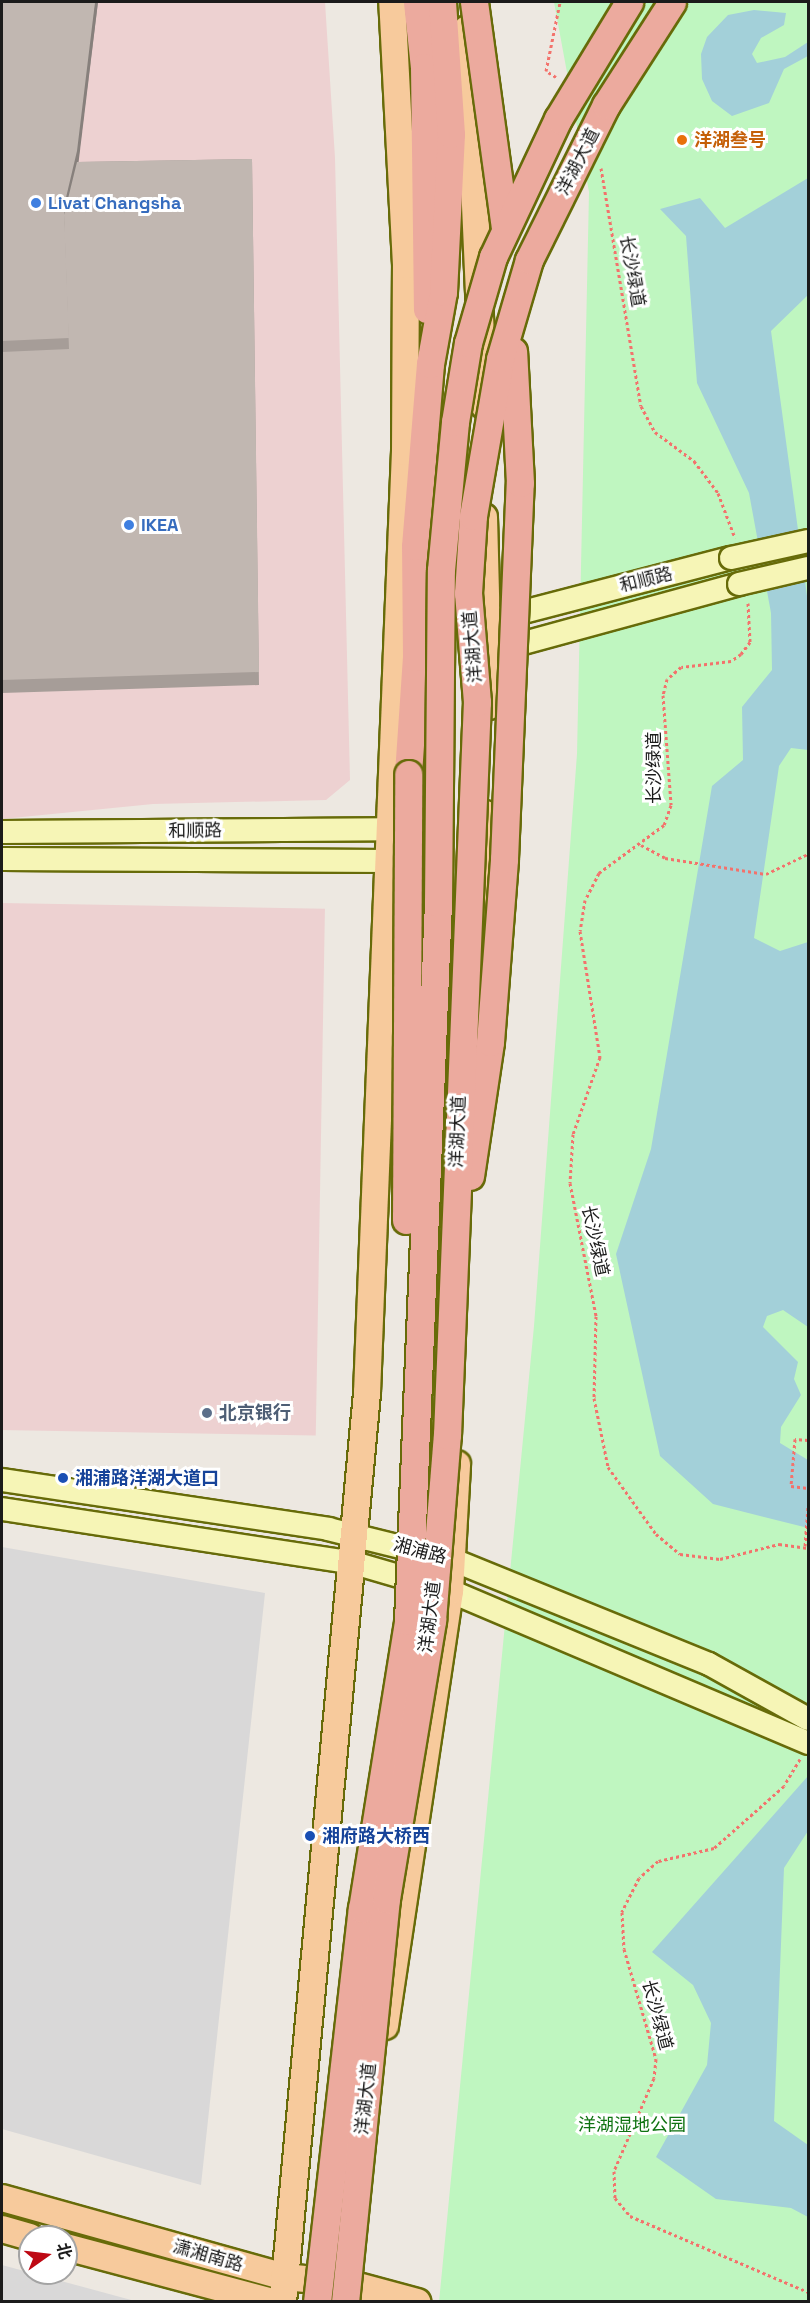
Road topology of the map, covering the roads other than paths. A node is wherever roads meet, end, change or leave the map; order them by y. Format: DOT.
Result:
graph roads {
  1 [pos="392,2"];
  2 [pos="417,2"];
  3 [pos="442,2"];
  4 [pos="466,2"];
  5 [pos="474,2"];
  6 [pos="629,2"];
  7 [pos="672,2"];
  8 [pos="430,364"];
  9 [pos="808,541"];
  10 [pos="808,568"];
  11 [pos="484,622"];
  12 [pos="488,653"];
  13 [pos="388,829"];
  14 [pos="2,832"];
  15 [pos="2,858"];
  16 [pos="388,861"];
  17 [pos="416,1328"];
  18 [pos="451,1347"];
  19 [pos="2,1480"];
  20 [pos="2,1509"];
  21 [pos="356,1534"];
  22 [pos="453,1560"];
  23 [pos="354,1563"];
  24 [pos="450,1591"];
  25 [pos="805,1735"];
  26 [pos="2,2198"];
  27 [pos="2,2229"];
  28 [pos="18,2234"];
  29 [pos="78,2250"];
  30 [pos="283,2289"];
  31 [pos="347,2295"];
  32 [pos="272,2301"];
  33 [pos="317,2301"];
  34 [pos="417,2301"];
  1 -- 13 [label="main road"];
  2 -- 8 [label="highway"];
  3 -- 8 [label="highway"];
  4 -- 11 [label="main road"];
  5 -- 18 [label="highway, bridge"];
  6 -- 17 [label="highway, 洋湖大道, bridge"];
  7 -- 18 [label="highway, 洋湖大道, bridge"];
  8 -- 17 [label="highway, bridge"];
  9 -- 11 [label="main road, 和顺路, bridge"];
  10 -- 12 [label="main road, 和顺路, bridge"];
  11 -- 12 [label="main road"];
  12 -- 22 [label="main road"];
  13 -- 14 [label="main road, 和顺路"];
  13 -- 16 [label="main road"];
  15 -- 16 [label="main road, 和顺路"];
  16 -- 21 [label="main road"];
  17 -- 33 [label="highway, 洋湖大道, bridge"];
  18 -- 31 [label="highway, 洋湖大道, bridge"];
  19 -- 21 [label="main road, 湘浦路"];
  20 -- 23 [label="main road, 湘浦路"];
  21 -- 22 [label="main road, 湘浦路"];
  21 -- 23 [label="main road"];
  22 -- 24 [label="main road"];
  22 -- 25 [label="main road, 湘浦路"];
  23 -- 24 [label="main road, 湘浦路"];
  23 -- 30 [label="main road"];
  24 -- 25 [label="main road, 湘浦路"];
  24 -- 31 [label="main road"];
  26 -- 30 [label="main road, 潇湘南路"];
  27 -- 28 [label="main road"];
  29 -- 32 [label="main road, 潇湘南路"];
  30 -- 31 [label="main road, 潇湘南路"];
  31 -- 34 [label="main road, 潇湘南路"];
}
